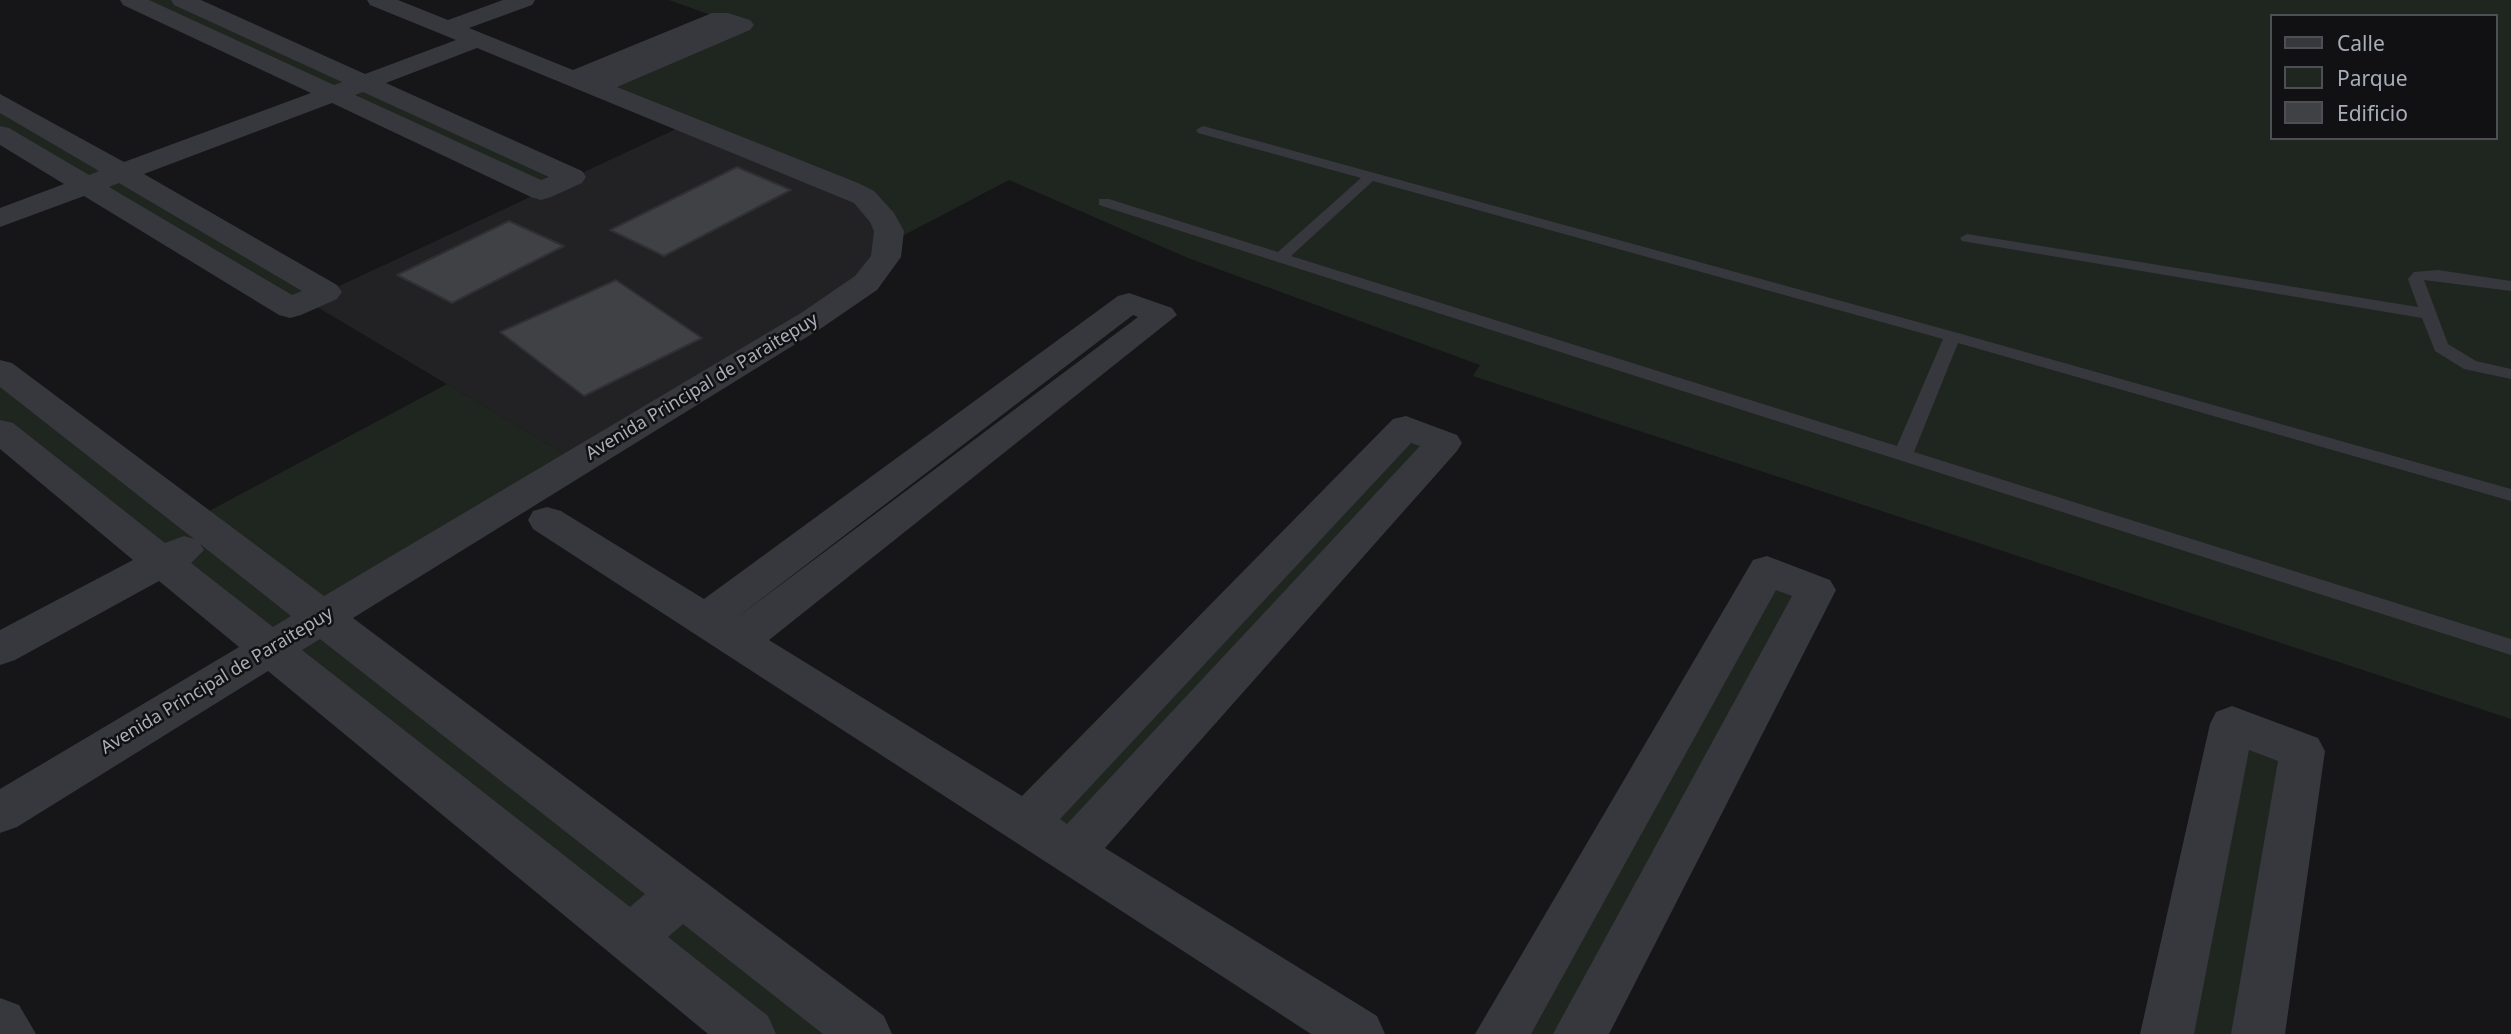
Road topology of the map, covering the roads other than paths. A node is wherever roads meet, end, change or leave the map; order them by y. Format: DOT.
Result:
graph roads {
  1 [pos="131,0"];
  2 [pos="182,0"];
  3 [pos="378,0"];
  4 [pos="485,0"];
  5 [pos="524,0"];
  6 [pos="451,29"];
  7 [pos="364,82"];
  8 [pos="584,83"];
  9 [pos="333,94"];
  10 [pos="0,102"];
  11 [pos="1203,130"];
  12 [pos="0,134"];
  13 [pos="121,173"];
  14 [pos="1371,176"];
  15 [pos="87,186"];
  16 [pos="1104,202"];
  17 [pos="0,219"];
  18 [pos="1967,238"];
  19 [pos="1280,258"];
  20 [pos="2511,286"];
  21 [pos="2430,314"];
  22 [pos="1952,336"];
  23 [pos="0,370"];
  24 [pos="2511,373"];
  25 [pos="58,415"];
  26 [pos="4,435"];
  27 [pos="1903,455"];
  28 [pos="2511,495"];
  29 [pos="547,520"];
  30 [pos="213,534"];
  31 [pos="162,561"];
  32 [pos="322,618"];
  33 [pos="722,630"];
  34 [pos="2511,647"];
  35 [pos="0,649"];
  36 [pos="271,649"];
  37 [pos="0,813"];
  38 [pos="1026,823"];
  39 [pos="1071,852"];
  40 [pos="681,893"];
  41 [pos="631,939"];
  42 [pos="0,1023"];
  43 [pos="9,1034"];
  44 [pos="749,1034"];
  45 [pos="865,1034"];
  46 [pos="1358,1034"];
  47 [pos="1502,1034"];
  48 [pos="1580,1034"];
  49 [pos="2167,1034"];
  50 [pos="2258,1034"];
  1 -- 9 [label="street"];
  2 -- 7 [label="street"];
  3 -- 6 [label="street, Avenida Principal de Paraitepuy"];
  4 -- 6 [label="street"];
  5 -- 6 [label="street"];
  6 -- 7 [label="street"];
  6 -- 8 [label="street, Avenida Principal de Paraitepuy"];
  7 -- 9 [label="street"];
  7 -- 9 [label="street"];
  8 -- 8 [label="street"];
  8 -- 32 [label="street, Avenida Principal de Paraitepuy"];
  9 -- 13 [label="street"];
  10 -- 13 [label="street"];
  11 -- 14 [label="lane"];
  12 -- 15 [label="street"];
  13 -- 15 [label="street"];
  13 -- 15 [label="street"];
  14 -- 19 [label="lane"];
  14 -- 22 [label="lane"];
  15 -- 17 [label="street"];
  16 -- 19 [label="lane"];
  18 -- 21 [label="lane"];
  19 -- 27 [label="lane"];
  20 -- 21 [label="lane"];
  21 -- 24 [label="lane"];
  22 -- 27 [label="lane"];
  22 -- 28 [label="lane"];
  23 -- 25 [label="street"];
  25 -- 26 [label="street"];
  25 -- 30 [label="street"];
  26 -- 31 [label="street"];
  27 -- 34 [label="lane"];
  29 -- 33 [label="street"];
  30 -- 31 [label="street"];
  30 -- 32 [label="street"];
  31 -- 35 [label="street"];
  31 -- 36 [label="street"];
  32 -- 36 [label="street, Avenida Principal de Paraitepuy"];
  32 -- 40 [label="street"];
  33 -- 33 [label="street"];
  33 -- 38 [label="street"];
  36 -- 37 [label="street, Avenida Principal de Paraitepuy"];
  36 -- 41 [label="street"];
  38 -- 39 [label="street"];
  38 -- 39 [label="street"];
  39 -- 46 [label="street"];
  40 -- 41 [label="street"];
  40 -- 45 [label="street"];
  41 -- 44 [label="street"];
  42 -- 43 [label="street"];
  47 -- 48 [label="street"];
  49 -- 50 [label="street"];
}
